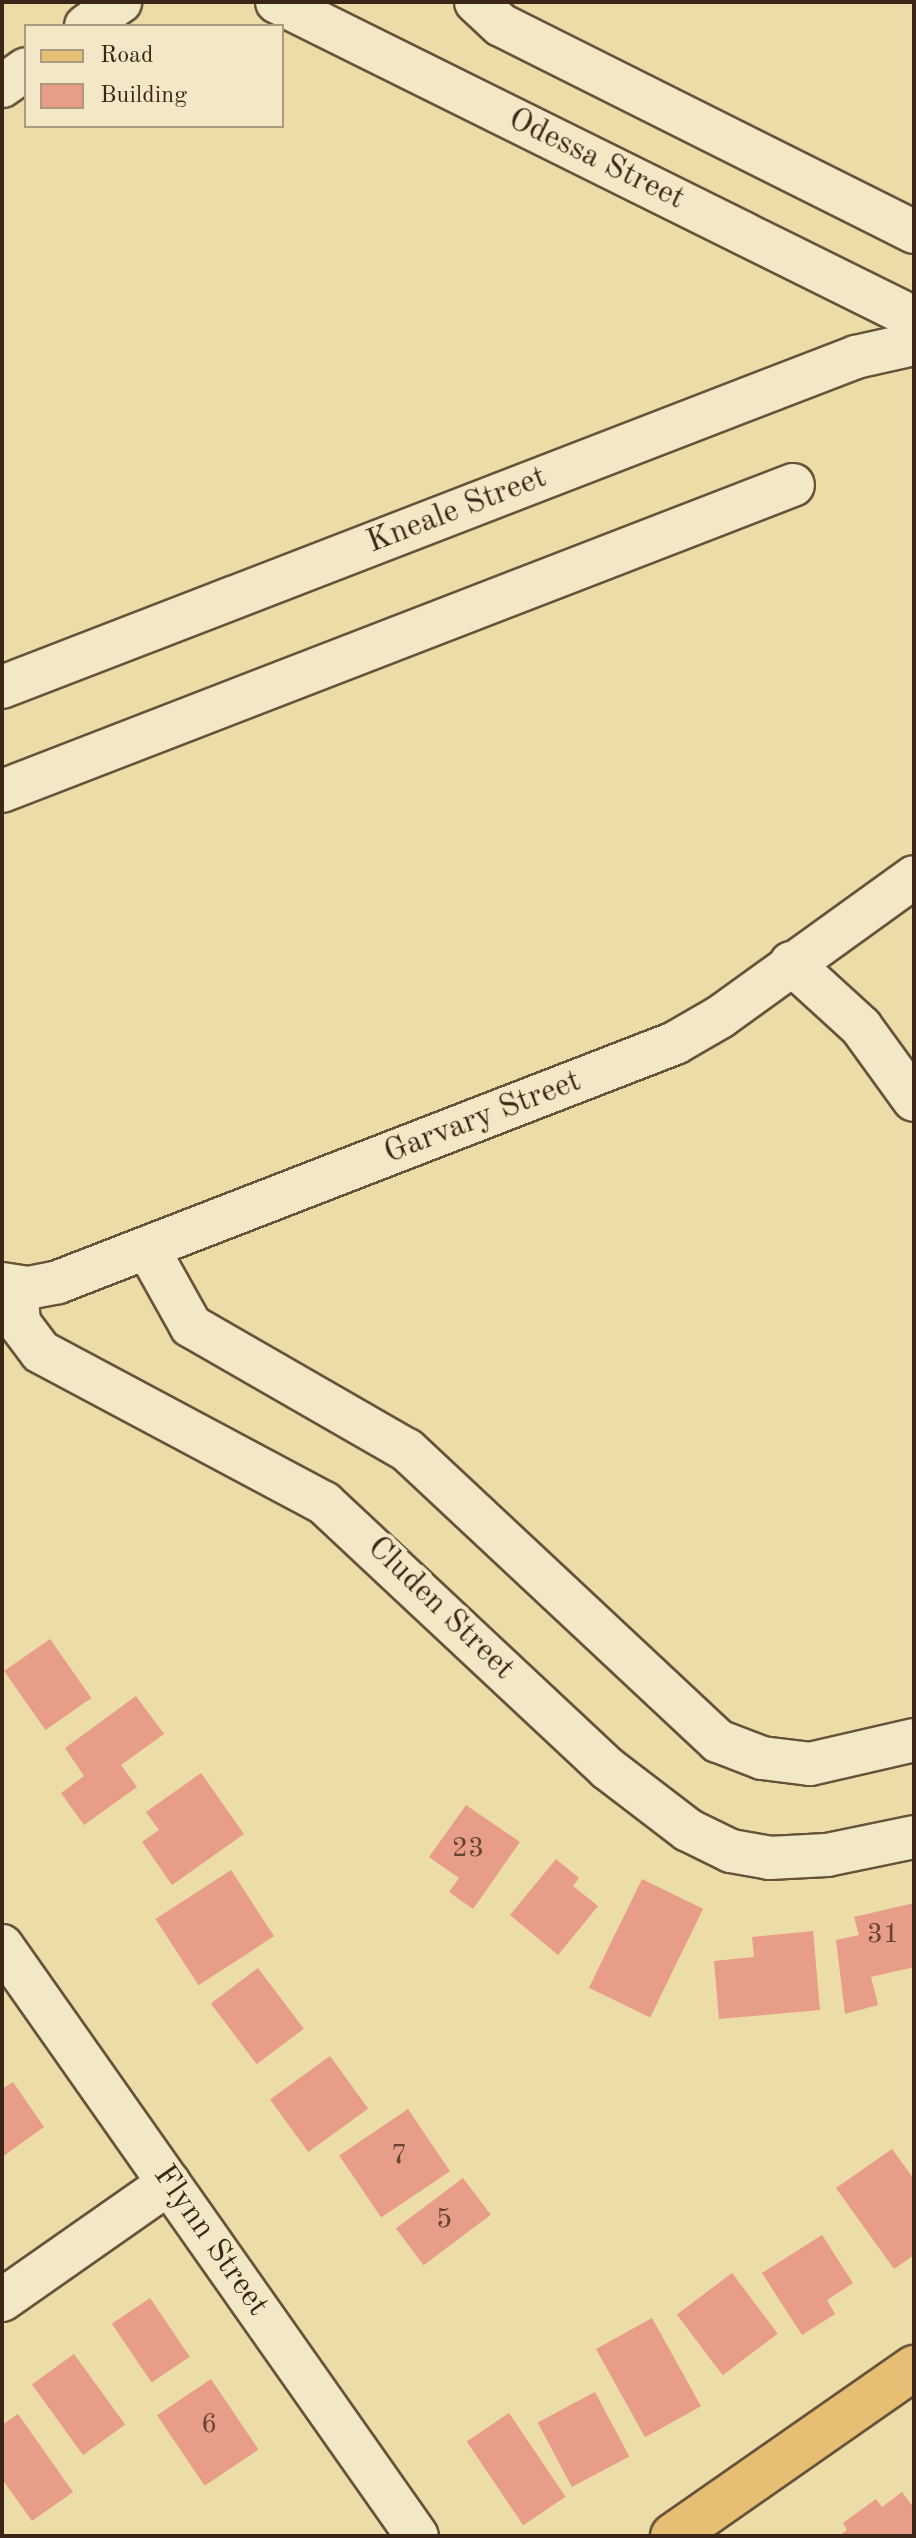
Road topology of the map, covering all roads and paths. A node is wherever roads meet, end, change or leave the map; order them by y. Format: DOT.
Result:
graph roads {
  1 [pos="120,2"];
  2 [pos="277,2"];
  3 [pos="476,2"];
  4 [pos="89,24"];
  5 [pos="24,70"];
  6 [pos="2,86"];
  7 [pos="914,232"];
  8 [pos="914,318"];
  9 [pos="914,344"];
  10 [pos="793,485"];
  11 [pos="2,687"];
  12 [pos="2,791"];
  13 [pos="914,877"];
  14 [pos="791,963"];
  15 [pos="914,1100"];
  16 [pos="148,1249"];
  17 [pos="9,1286"];
  18 [pos="914,1740"];
  19 [pos="914,1837"];
  20 [pos="2,1946"];
  21 [pos="169,2183"];
  22 [pos="2,2300"];
  23 [pos="914,2368"];
  24 [pos="417,2536"];
  25 [pos="673,2536"];
  1 -- 4 [label="street"];
  2 -- 8 [label="street, Odessa Street"];
  3 -- 7 [label="street"];
  5 -- 6 [label="street"];
  9 -- 11 [label="street, Kneale Street"];
  10 -- 12 [label="street"];
  13 -- 14 [label="street, Garvary Street"];
  14 -- 15 [label="street"];
  14 -- 16 [label="street, Garvary Street"];
  16 -- 17 [label="street, Garvary Street"];
  16 -- 18 [label="street"];
  17 -- 19 [label="street, Cluden Street"];
  20 -- 21 [label="street, Flynn Street"];
  21 -- 22 [label="street"];
  21 -- 24 [label="street, Flynn Street"];
  23 -- 25 [label="main road"];
}
